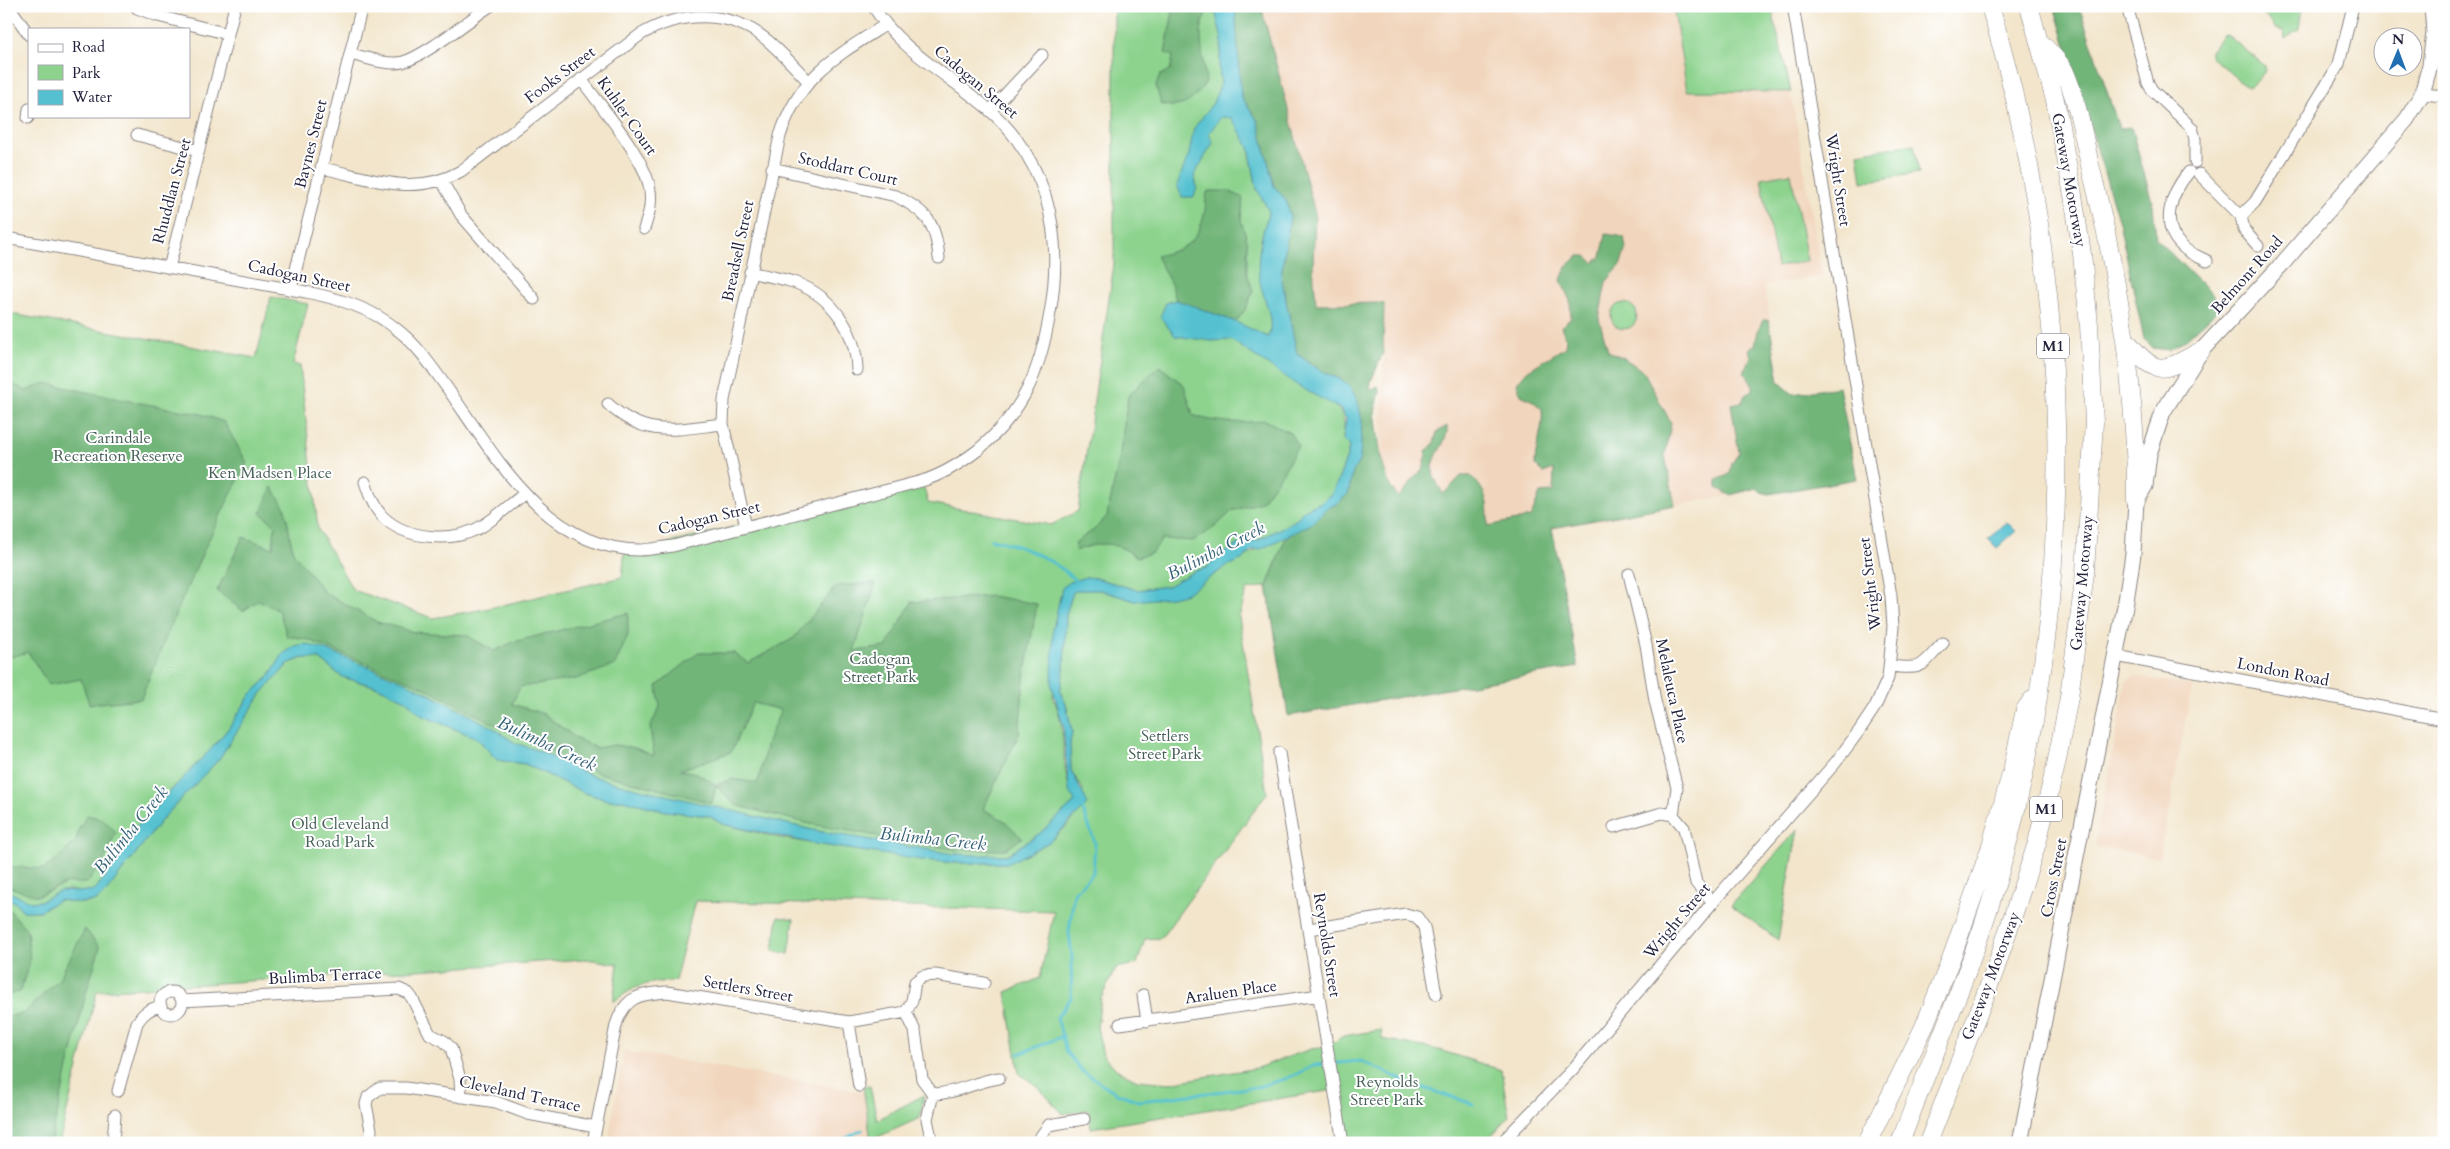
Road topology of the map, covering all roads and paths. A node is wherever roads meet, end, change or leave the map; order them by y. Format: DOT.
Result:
graph roads {
  1 [pos="9,6"];
  2 [pos="235,6"];
  3 [pos="362,6"];
  4 [pos="490,6"];
  5 [pos="874,6"];
  6 [pos="1793,6"];
  7 [pos="1990,6"];
  8 [pos="2029,6"];
  9 [pos="2127,6"];
  10 [pos="2353,6"];
  11 [pos="2432,6"];
  12 [pos="137,8"];
  13 [pos="681,12"];
  14 [pos="885,25"];
  15 [pos="28,34"];
  16 [pos="228,34"];
  17 [pos="2039,40"];
  18 [pos="2439,43"];
  19 [pos="350,54"];
  20 [pos="1042,55"];
  21 [pos="581,79"];
  22 [pos="808,81"];
  23 [pos="2422,94"];
  24 [pos="2444,96"];
  25 [pos="990,111"];
  26 [pos="137,135"];
  27 [pos="200,151"];
  28 [pos="322,168"];
  29 [pos="772,168"];
  30 [pos="2194,170"];
  31 [pos="442,181"];
  32 [pos="2241,216"];
  33 [pos="644,229"];
  34 [pos="6,238"];
  35 [pos="2258,246"];
  36 [pos="938,258"];
  37 [pos="2207,261"];
  38 [pos="169,268"];
  39 [pos="750,272"];
  40 [pos="292,289"];
  41 [pos="534,300"];
  42 [pos="2126,340"];
  43 [pos="2201,352"];
  44 [pos="857,370"];
  45 [pos="608,404"];
  46 [pos="723,424"];
  47 [pos="365,482"];
  48 [pos="524,494"];
  49 [pos="2136,501"];
  50 [pos="746,527"];
  51 [pos="1629,574"];
  52 [pos="1942,643"];
  53 [pos="2116,656"];
  54 [pos="1890,666"];
  55 [pos="2037,691"];
  56 [pos="2444,719"];
  57 [pos="1279,753"];
  58 [pos="1673,815"];
  59 [pos="1614,827"];
  60 [pos="1713,902"];
  61 [pos="1309,929"];
  62 [pos="984,983"];
  63 [pos="1436,994"];
  64 [pos="1143,995"];
  65 [pos="1318,995"];
  66 [pos="906,1012"];
  67 [pos="1147,1021"];
  68 [pos="849,1022"];
  69 [pos="1120,1024"];
  70 [pos="999,1078"];
  71 [pos="859,1086"];
  72 [pos="118,1091"];
  73 [pos="934,1094"];
  74 [pos="461,1096"];
  75 [pos="115,1115"];
  76 [pos="1084,1119"];
  77 [pos="596,1127"];
  78 [pos="113,1143"];
  79 [pos="370,1143"];
  80 [pos="593,1143"];
  81 [pos="932,1143"];
  82 [pos="1040,1143"];
  83 [pos="1343,1143"];
  84 [pos="1501,1143"];
  85 [pos="1867,1143"];
  86 [pos="1900,1143"];
  87 [pos="1928,1143"];
  88 [pos="2020,1143"];
  1 -- 15 [label="street"];
  2 -- 16 [label="street, Rhuddlan Street"];
  3 -- 19 [label="street, Baynes Street"];
  4 -- 19 [label="street"];
  5 -- 14 [label="street, Cadogan Street"];
  6 -- 54 [label="street, Wright Street"];
  7 -- 55 [label="highway, Gateway Motorway / M1"];
  8 -- 17 [label="highway, Gateway Motorway / M1"];
  9 -- 30 [label="street"];
  10 -- 32 [label="street"];
  11 -- 18 [label="main road, Belmont Road"];
  12 -- 16 [label="street"];
  13 -- 21 [label="street, Fooks Street"];
  13 -- 22 [label="street, Fooks Street"];
  14 -- 22 [label="street, Breadsell Street"];
  14 -- 25 [label="street, Cadogan Street"];
  16 -- 27 [label="street, Rhuddlan Street"];
  17 -- 42 [label="highway"];
  17 -- 87 [label="highway, Gateway Motorway / M1"];
  18 -- 23 [label="main road, Belmont Road"];
  19 -- 28 [label="street, Baynes Street"];
  20 -- 25 [label="street"];
  21 -- 31 [label="street, Fooks Street"];
  21 -- 33 [label="street, Kuhler Court"];
  22 -- 29 [label="street, Breadsell Street"];
  23 -- 24 [label="street"];
  23 -- 43 [label="main road, Belmont Road"];
  25 -- 50 [label="street, Cadogan Street"];
  26 -- 27 [label="street"];
  27 -- 38 [label="street, Rhuddlan Street"];
  28 -- 31 [label="street, Fooks Street"];
  28 -- 40 [label="street, Baynes Street"];
  29 -- 36 [label="street, Stoddart Court"];
  29 -- 39 [label="street, Breadsell Street"];
  30 -- 32 [label="street"];
  30 -- 37 [label="street"];
  31 -- 41 [label="street"];
  32 -- 35 [label="street"];
  34 -- 38 [label="street, Cadogan Street"];
  38 -- 40 [label="street, Cadogan Street"];
  39 -- 44 [label="street"];
  39 -- 46 [label="street, Breadsell Street"];
  40 -- 48 [label="street, Cadogan Street"];
  42 -- 43 [label="highway"];
  42 -- 49 [label="highway"];
  43 -- 49 [label="main road, Belmont Road"];
  45 -- 46 [label="street"];
  46 -- 50 [label="street, Breadsell Street"];
  47 -- 48 [label="street"];
  48 -- 50 [label="street, Cadogan Street"];
  49 -- 53 [label="main road, Cross Street"];
  51 -- 58 [label="street, Melaleuca Place"];
  52 -- 54 [label="street"];
  53 -- 56 [label="street, London Road"];
  53 -- 88 [label="main road, Cross Street"];
  54 -- 60 [label="street, Wright Street"];
  55 -- 85 [label="highway"];
  55 -- 86 [label="highway, Gateway Motorway / M1"];
  57 -- 61 [label="street, Reynolds Street"];
  58 -- 59 [label="street"];
  58 -- 60 [label="street"];
  60 -- 84 [label="street, Wright Street"];
  61 -- 63 [label="street"];
  61 -- 65 [label="street, Reynolds Street"];
  62 -- 66 [label="street"];
  64 -- 67 [label="street"];
  65 -- 67 [label="street, Araluen Place"];
  65 -- 83 [label="street, Reynolds Street"];
  66 -- 68 [label="street, Settlers Street"];
  66 -- 73 [label="street"];
  67 -- 69 [label="street, Araluen Place"];
  68 -- 71 [label="street"];
  68 -- 77 [label="street, Settlers Street"];
  70 -- 73 [label="street"];
  72 -- 74 [label="street, Bulimba Terrace"];
  73 -- 81 [label="street"];
  74 -- 77 [label="street, Cleveland Terrace"];
  74 -- 79 [label="street, Cleveland Terrace"];
  75 -- 78 [label="street"];
  76 -- 82 [label="street"];
  77 -- 80 [label="street"];
}
